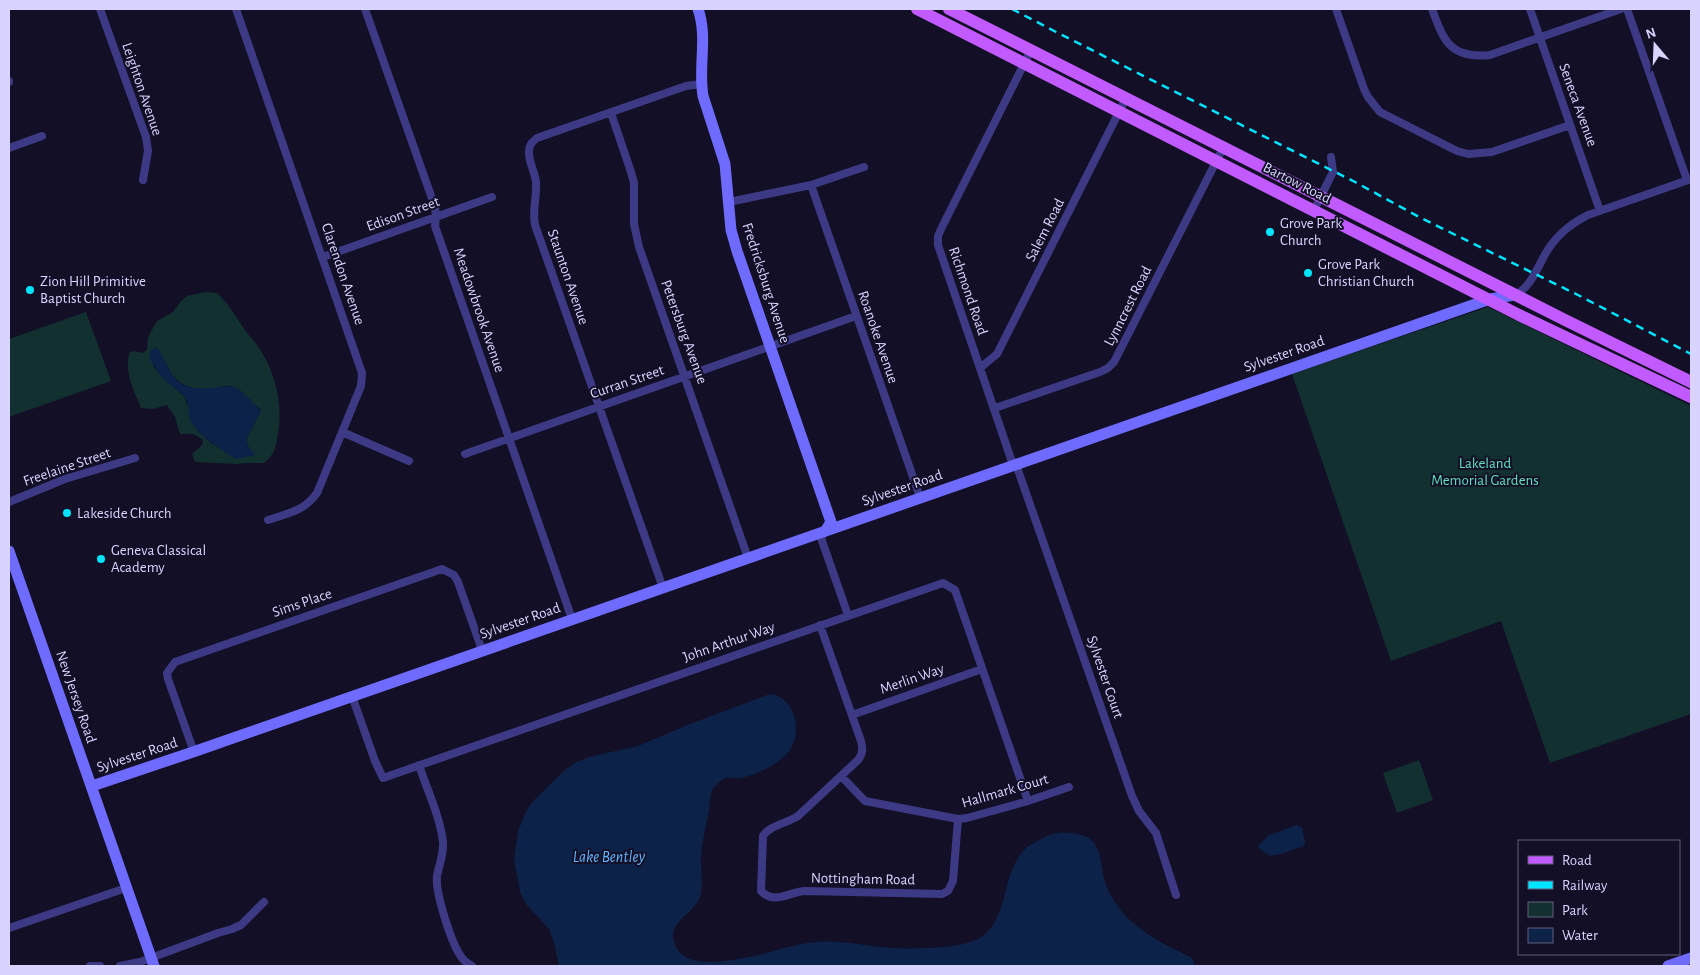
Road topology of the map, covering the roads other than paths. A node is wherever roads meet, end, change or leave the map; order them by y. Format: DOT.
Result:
graph roads {
  1 [pos="100,9"];
  2 [pos="236,9"];
  3 [pos="365,9"];
  4 [pos="698,9"];
  5 [pos="916,9"];
  6 [pos="949,9"];
  7 [pos="1336,9"];
  8 [pos="1432,9"];
  9 [pos="1530,9"];
  10 [pos="1621,9"];
  11 [pos="1627,9"];
  12 [pos="1540,37"];
  13 [pos="1031,50"];
  14 [pos="1024,63"];
  15 [pos="701,84"];
  16 [pos="1126,98"];
  17 [pos="611,112"];
  18 [pos="1120,112"];
  19 [pos="1570,125"];
  20 [pos="42,136"];
  21 [pos="9,148"];
  22 [pos="1223,148"];
  23 [pos="1331,157"];
  24 [pos="1218,161"];
  25 [pos="864,167"];
  26 [pos="143,180"];
  27 [pos="1689,180"];
  28 [pos="811,185"];
  29 [pos="1321,196"];
  30 [pos="492,197"];
  31 [pos="729,202"];
  32 [pos="1314,210"];
  33 [pos="1600,211"];
  34 [pos="436,217"];
  35 [pos="323,257"];
  36 [pos="1515,295"];
  37 [pos="1490,299"];
  38 [pos="856,316"];
  39 [pos="770,346"];
  40 [pos="980,368"];
  41 [pos="685,376"];
  42 [pos="1691,382"];
  43 [pos="1691,397"];
  44 [pos="599,407"];
  45 [pos="995,408"];
  46 [pos="342,432"];
  47 [pos="509,438"];
  48 [pos="465,454"];
  49 [pos="135,458"];
  50 [pos="409,461"];
  51 [pos="1015,464"];
  52 [pos="920,497"];
  53 [pos="9,502"];
  54 [pos="268,520"];
  55 [pos="826,530"];
  56 [pos="9,551"];
  57 [pos="748,558"];
  58 [pos="663,588"];
  59 [pos="848,615"];
  60 [pos="572,619"];
  61 [pos="820,625"];
  62 [pos="482,650"];
  63 [pos="982,669"];
  64 [pos="352,696"];
  65 [pos="852,715"];
  66 [pos="194,752"];
  67 [pos="418,765"];
  68 [pos="841,776"];
  69 [pos="92,786"];
  70 [pos="1069,786"];
  71 [pos="1028,801"];
  72 [pos="958,819"];
  73 [pos="126,888"];
  74 [pos="1176,895"];
  75 [pos="264,902"];
  76 [pos="9,928"];
  77 [pos="1691,958"];
  78 [pos="153,962"];
  79 [pos="90,966"];
  80 [pos="100,966"];
  81 [pos="120,966"];
  82 [pos="472,966"];
  83 [pos="1668,966"];
  1 -- 26 [label="street, Leighton Avenue"];
  2 -- 35 [label="street, Clarendon Avenue"];
  3 -- 34 [label="street, Meadowbrook Avenue"];
  4 -- 15 [label="street, Fredricksburg Avenue"];
  5 -- 14 [label="main road, Bartow Road"];
  6 -- 13 [label="main road, Bartow Road"];
  7 -- 19 [label="street"];
  8 -- 12 [label="street"];
  9 -- 12 [label="street, Seneca Avenue"];
  10 -- 12 [label="street"];
  11 -- 27 [label="street"];
  12 -- 19 [label="street, Seneca Avenue"];
  13 -- 14 [label="street, Richmond Road"];
  13 -- 16 [label="main road, Bartow Road"];
  14 -- 18 [label="main road, Bartow Road"];
  14 -- 40 [label="street, Richmond Road"];
  15 -- 17 [label="street, Staunton Avenue"];
  15 -- 31 [label="street, Fredricksburg Avenue"];
  16 -- 18 [label="street, Salem Road"];
  16 -- 22 [label="main road, Bartow Road"];
  17 -- 41 [label="street, Petersburg Avenue"];
  17 -- 44 [label="street, Staunton Avenue"];
  18 -- 24 [label="main road, Bartow Road"];
  18 -- 40 [label="street, Salem Road"];
  19 -- 33 [label="street, Seneca Avenue"];
  20 -- 21 [label="street"];
  22 -- 24 [label="street, Lynncrest Road"];
  22 -- 29 [label="main road, Bartow Road"];
  23 -- 29 [label="street"];
  24 -- 32 [label="main road, Bartow Road"];
  24 -- 45 [label="street, Lynncrest Road"];
  25 -- 28 [label="street"];
  27 -- 33 [label="street"];
  28 -- 31 [label="street"];
  28 -- 38 [label="street, Roanoke Avenue"];
  29 -- 32 [label="street"];
  29 -- 36 [label="main road, Bartow Road"];
  30 -- 34 [label="street, Edison Street"];
  31 -- 39 [label="street, Fredricksburg Avenue"];
  32 -- 37 [label="main road, Bartow Road"];
  33 -- 36 [label="street"];
  34 -- 35 [label="street, Edison Street"];
  34 -- 47 [label="street, Meadowbrook Avenue"];
  35 -- 46 [label="street, Clarendon Avenue"];
  36 -- 37 [label="street, Sylvester Road"];
  36 -- 42 [label="main road, Bartow Road"];
  37 -- 43 [label="main road, Bartow Road"];
  37 -- 51 [label="street, Sylvester Road"];
  38 -- 39 [label="street, Curran Street"];
  38 -- 52 [label="street, Roanoke Avenue"];
  39 -- 41 [label="street, Curran Street"];
  39 -- 55 [label="street, Fredricksburg Avenue"];
  40 -- 45 [label="street, Richmond Road"];
  41 -- 44 [label="street, Curran Street"];
  41 -- 57 [label="street, Petersburg Avenue"];
  44 -- 47 [label="street, Curran Street"];
  44 -- 58 [label="street, Staunton Avenue"];
  45 -- 51 [label="street, Richmond Road"];
  46 -- 50 [label="street"];
  46 -- 54 [label="street, Clarendon Avenue"];
  47 -- 48 [label="street, Curran Street"];
  47 -- 60 [label="street, Meadowbrook Avenue"];
  49 -- 53 [label="street, Freelaine Street"];
  51 -- 52 [label="street, Sylvester Road"];
  51 -- 74 [label="street, Sylvester Court"];
  52 -- 55 [label="street, Sylvester Road"];
  55 -- 57 [label="street, Sylvester Road"];
  55 -- 59 [label="street"];
  56 -- 69 [label="street, New Jersey Road"];
  57 -- 58 [label="street, Sylvester Road"];
  58 -- 60 [label="street, Sylvester Road"];
  59 -- 61 [label="street, John Arthur Way"];
  59 -- 63 [label="street, John Arthur Way"];
  60 -- 62 [label="street, Sylvester Road"];
  61 -- 65 [label="street, Nottingham Road"];
  61 -- 67 [label="street, John Arthur Way"];
  62 -- 64 [label="street, Sylvester Road"];
  62 -- 66 [label="street, Sims Place"];
  63 -- 65 [label="street, Merlin Way"];
  63 -- 71 [label="street, John Arthur Way"];
  64 -- 66 [label="street, Sylvester Road"];
  64 -- 67 [label="street, John Arthur Way"];
  65 -- 68 [label="street, Nottingham Road"];
  66 -- 69 [label="street, Sylvester Road"];
  67 -- 82 [label="street"];
  68 -- 72 [label="street, Hallmark Court"];
  68 -- 72 [label="street, Nottingham Road"];
  69 -- 73 [label="street, New Jersey Road"];
  70 -- 71 [label="street, Hallmark Court"];
  71 -- 72 [label="street, Hallmark Court"];
  73 -- 76 [label="street"];
  73 -- 78 [label="street, New Jersey Road"];
  75 -- 78 [label="street"];
  77 -- 83 [label="street"];
  78 -- 81 [label="street"];
  79 -- 80 [label="street"];
}
